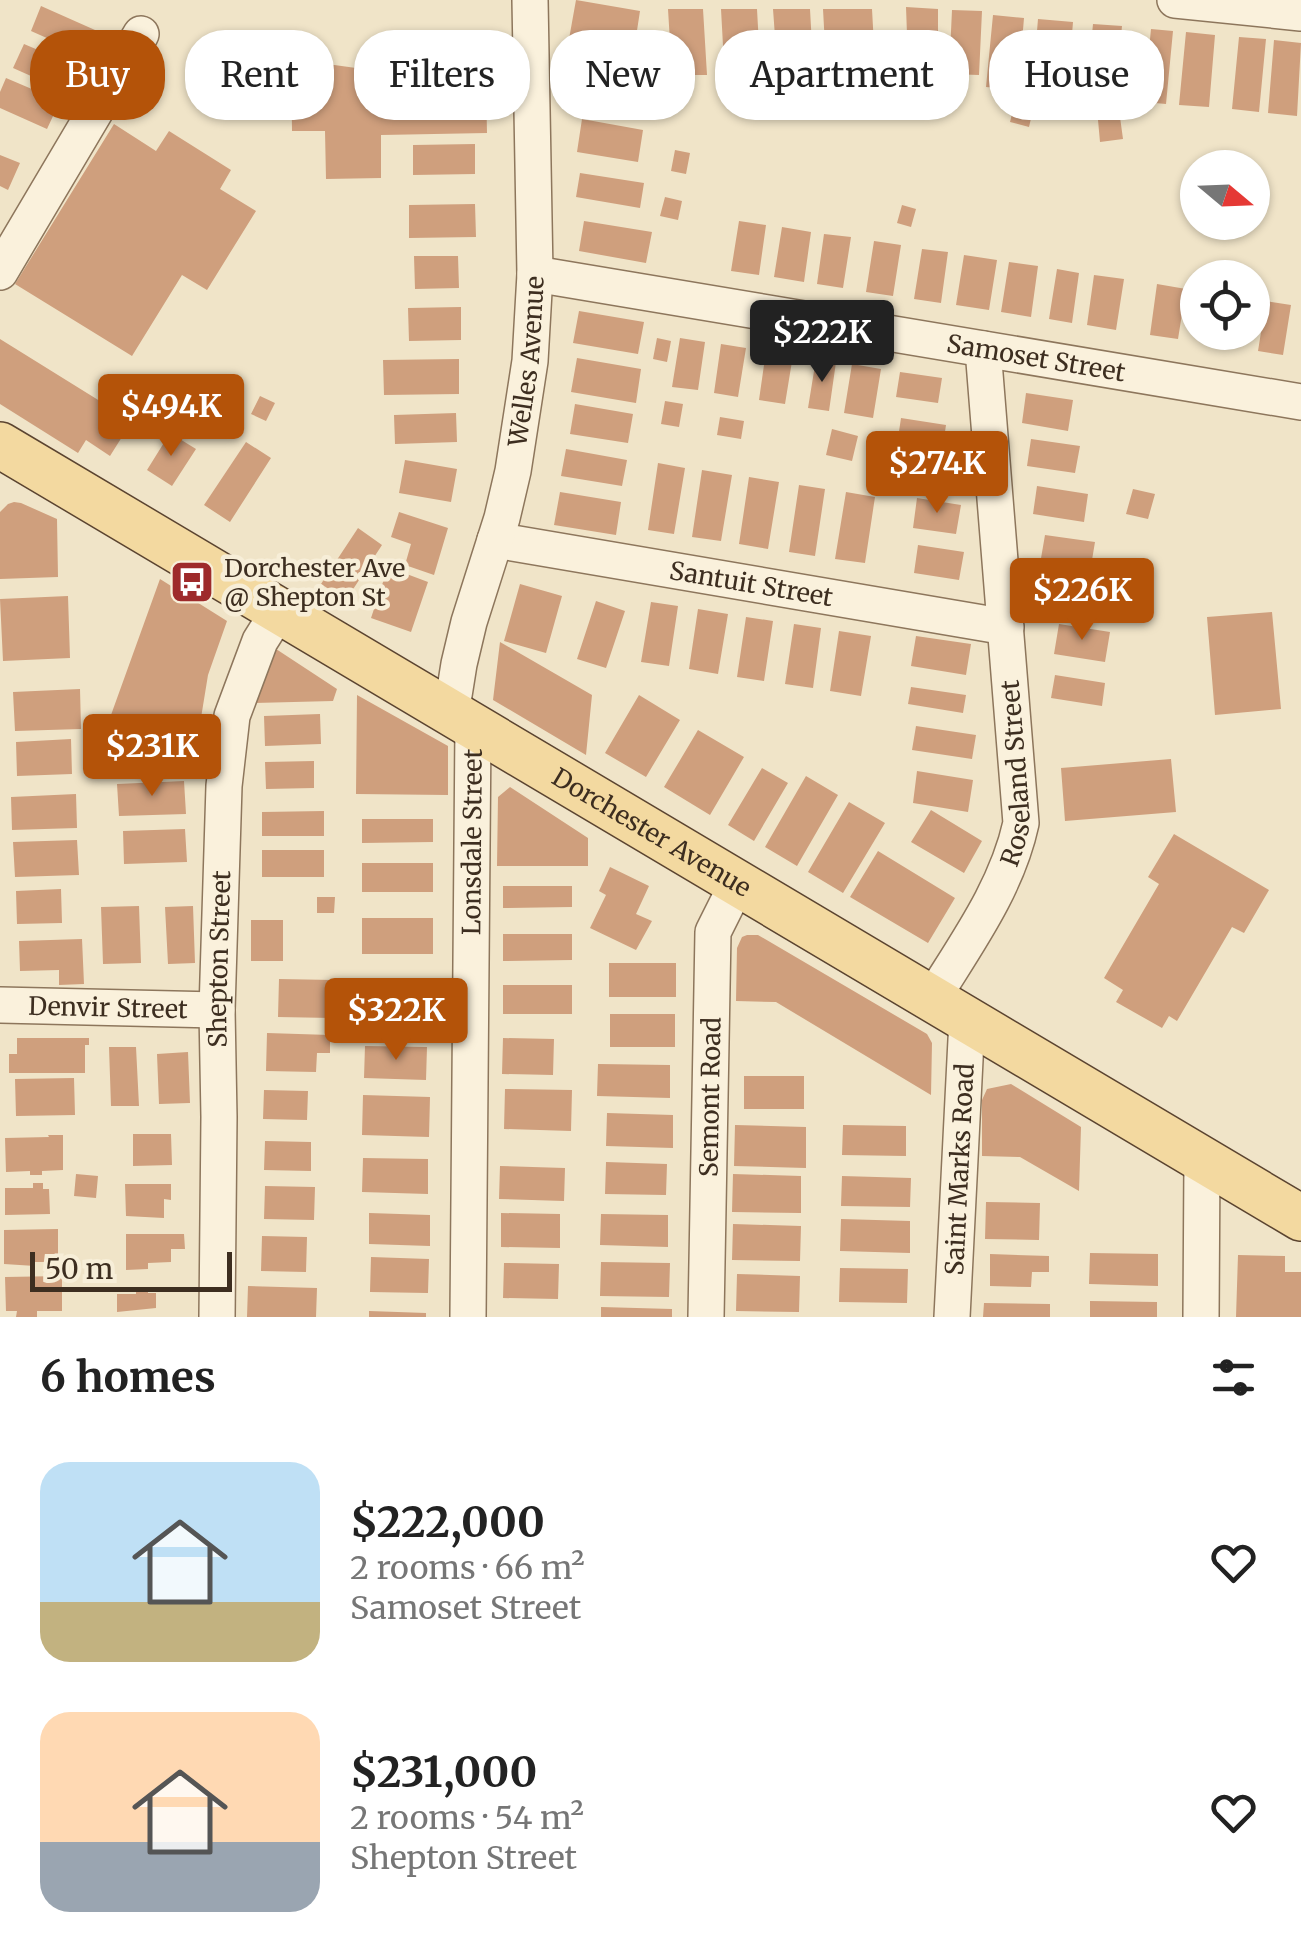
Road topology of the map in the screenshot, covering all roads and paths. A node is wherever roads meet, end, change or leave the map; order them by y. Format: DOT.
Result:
graph roads {
  1 [pos="530,0"];
  2 [pos="1175,0"];
  3 [pos="1301,13"];
  4 [pos="89,120"];
  5 [pos="0,272"];
  6 [pos="534,274"];
  7 [pos="983,349"];
  8 [pos="1301,402"];
  9 [pos="3,452"];
  10 [pos="495,540"];
  11 [pos="280,612"];
  12 [pos="1006,627"];
  13 [pos="462,720"];
  14 [pos="737,884"];
  15 [pos="0,1005"];
  16 [pos="216,1010"];
  17 [pos="949,1010"];
  18 [pos="1202,1160"];
  19 [pos="1301,1218"];
  20 [pos="217,1317"];
  21 [pos="468,1317"];
  22 [pos="706,1317"];
  23 [pos="952,1317"];
  24 [pos="1200,1317"];
  1 -- 6 [label="street, Welles Avenue"];
  2 -- 3 [label="street"];
  4 -- 5 [label="street"];
  6 -- 7 [label="street, Samoset Street"];
  6 -- 10 [label="street, Welles Avenue"];
  7 -- 8 [label="street, Samoset Street"];
  7 -- 12 [label="street, Roseland Street"];
  9 -- 11 [label="main road, Dorchester Avenue"];
  10 -- 12 [label="street, Santuit Street"];
  10 -- 13 [label="street, Welles Avenue"];
  11 -- 13 [label="main road, Dorchester Avenue"];
  11 -- 16 [label="street, Shepton Street"];
  12 -- 17 [label="street, Roseland Street"];
  13 -- 14 [label="main road, Dorchester Avenue"];
  13 -- 21 [label="street, Lonsdale Street"];
  14 -- 17 [label="main road, Dorchester Avenue"];
  14 -- 22 [label="street, Semont Road"];
  15 -- 16 [label="street, Denvir Street"];
  16 -- 20 [label="street, Shepton Street"];
  17 -- 18 [label="main road, Dorchester Avenue"];
  17 -- 23 [label="street, Saint Marks Road"];
  18 -- 19 [label="main road, Dorchester Avenue"];
  18 -- 24 [label="street"];
}
